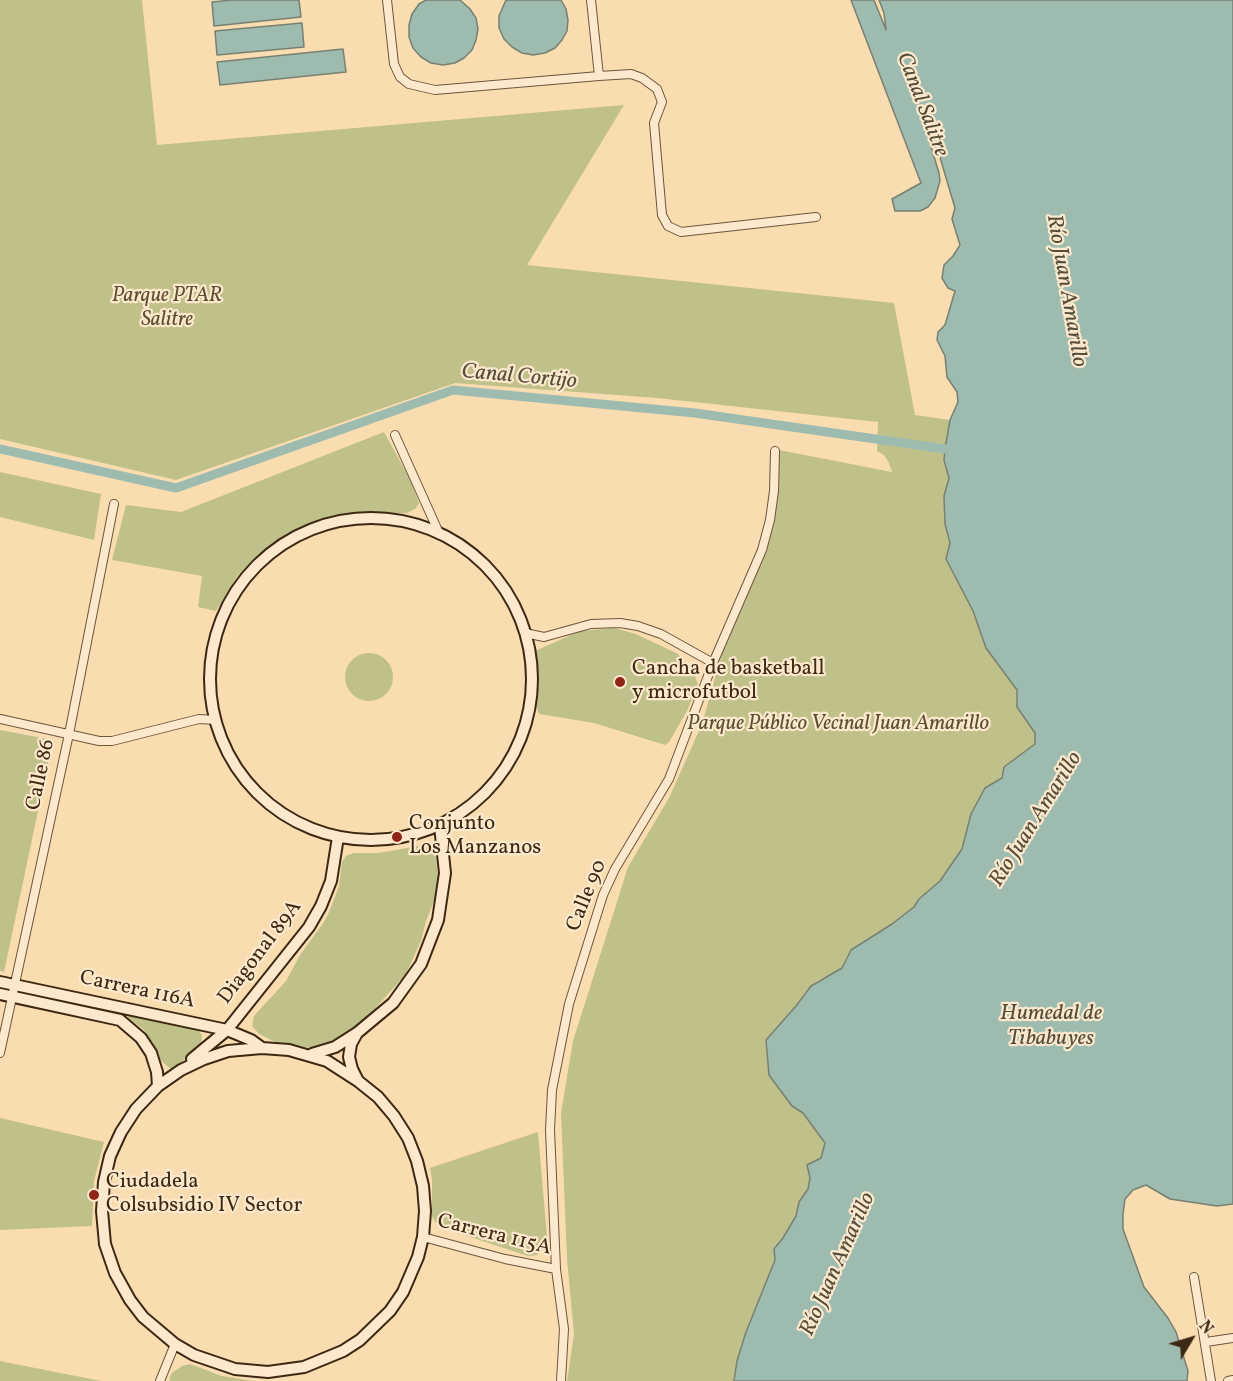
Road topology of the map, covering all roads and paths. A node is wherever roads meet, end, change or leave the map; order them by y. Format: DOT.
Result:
graph roads {
  1 [pos="387,0"];
  2 [pos="591,0"];
  3 [pos="599,76"];
  4 [pos="816,217"];
  5 [pos="395,435"];
  6 [pos="775,451"];
  7 [pos="114,504"];
  8 [pos="439,533"];
  9 [pos="525,633"];
  10 [pos="713,663"];
  11 [pos="0,719"];
  12 [pos="215,720"];
  13 [pos="69,734"];
  14 [pos="440,826"];
  15 [pos="338,837"];
  16 [pos="0,982"];
  17 [pos="16,985"];
  18 [pos="0,994"];
  19 [pos="13,997"];
  20 [pos="227,1030"];
  21 [pos="357,1033"];
  22 [pos="262,1048"];
  23 [pos="228,1051"];
  24 [pos="0,1053"];
  25 [pos="310,1055"];
  26 [pos="181,1070"];
  27 [pos="358,1080"];
  28 [pos="158,1086"];
  29 [pos="423,1237"];
  30 [pos="556,1269"];
  31 [pos="1194,1277"];
  32 [pos="1233,1338"];
  33 [pos="1206,1342"];
  34 [pos="175,1344"];
  35 [pos="283,1376"];
  36 [pos="1233,1380"];
  37 [pos="160,1381"];
  38 [pos="561,1381"];
  39 [pos="1211,1381"];
  40 [pos="1228,1381"];
  1 -- 3 [label="street"];
  2 -- 3 [label="street"];
  3 -- 4 [label="street"];
  5 -- 8 [label="street"];
  6 -- 10 [label="street, Calle 90"];
  7 -- 13 [label="street, Calle 86"];
  8 -- 9 [label="street"];
  8 -- 12 [label="street"];
  9 -- 10 [label="street"];
  9 -- 14 [label="street"];
  10 -- 30 [label="street, Calle 90"];
  11 -- 13 [label="street"];
  12 -- 13 [label="street"];
  12 -- 15 [label="street"];
  13 -- 17 [label="street, Calle 86"];
  14 -- 15 [label="street"];
  14 -- 21 [label="street"];
  15 -- 20 [label="street, Diagonal 89A"];
  16 -- 17 [label="street, Carrera 116A"];
  17 -- 19 [label="street, Calle 86"];
  17 -- 20 [label="street, Carrera 116A"];
  18 -- 19 [label="street, Carrera 116A"];
  19 -- 24 [label="street, Calle 86"];
  19 -- 28 [label="street, Carrera 116A"];
  20 -- 22 [label="street, Carrera 116A"];
  20 -- 23 [label="street"];
  20 -- 26 [label="street, Diagonal 89A"];
  21 -- 25 [label="street"];
  21 -- 27 [label="street"];
  22 -- 23 [label="street, Diagonal 89A"];
  22 -- 25 [label="street, Diagonal 89A"];
  23 -- 26 [label="street, Diagonal 89A"];
  25 -- 27 [label="street, Diagonal 89A"];
  26 -- 28 [label="street, Diagonal 89A"];
  27 -- 29 [label="street, Diagonal 89A"];
  28 -- 34 [label="street, Diagonal 89A"];
  29 -- 30 [label="street, Carrera 115A"];
  29 -- 35 [label="street, Diagonal 89A"];
  30 -- 38 [label="street, Calle 90"];
  31 -- 33 [label="street"];
  32 -- 33 [label="street"];
  33 -- 39 [label="street"];
  34 -- 35 [label="street, Diagonal 89A"];
  34 -- 37 [label="street"];
  36 -- 40 [label="street"];
}
